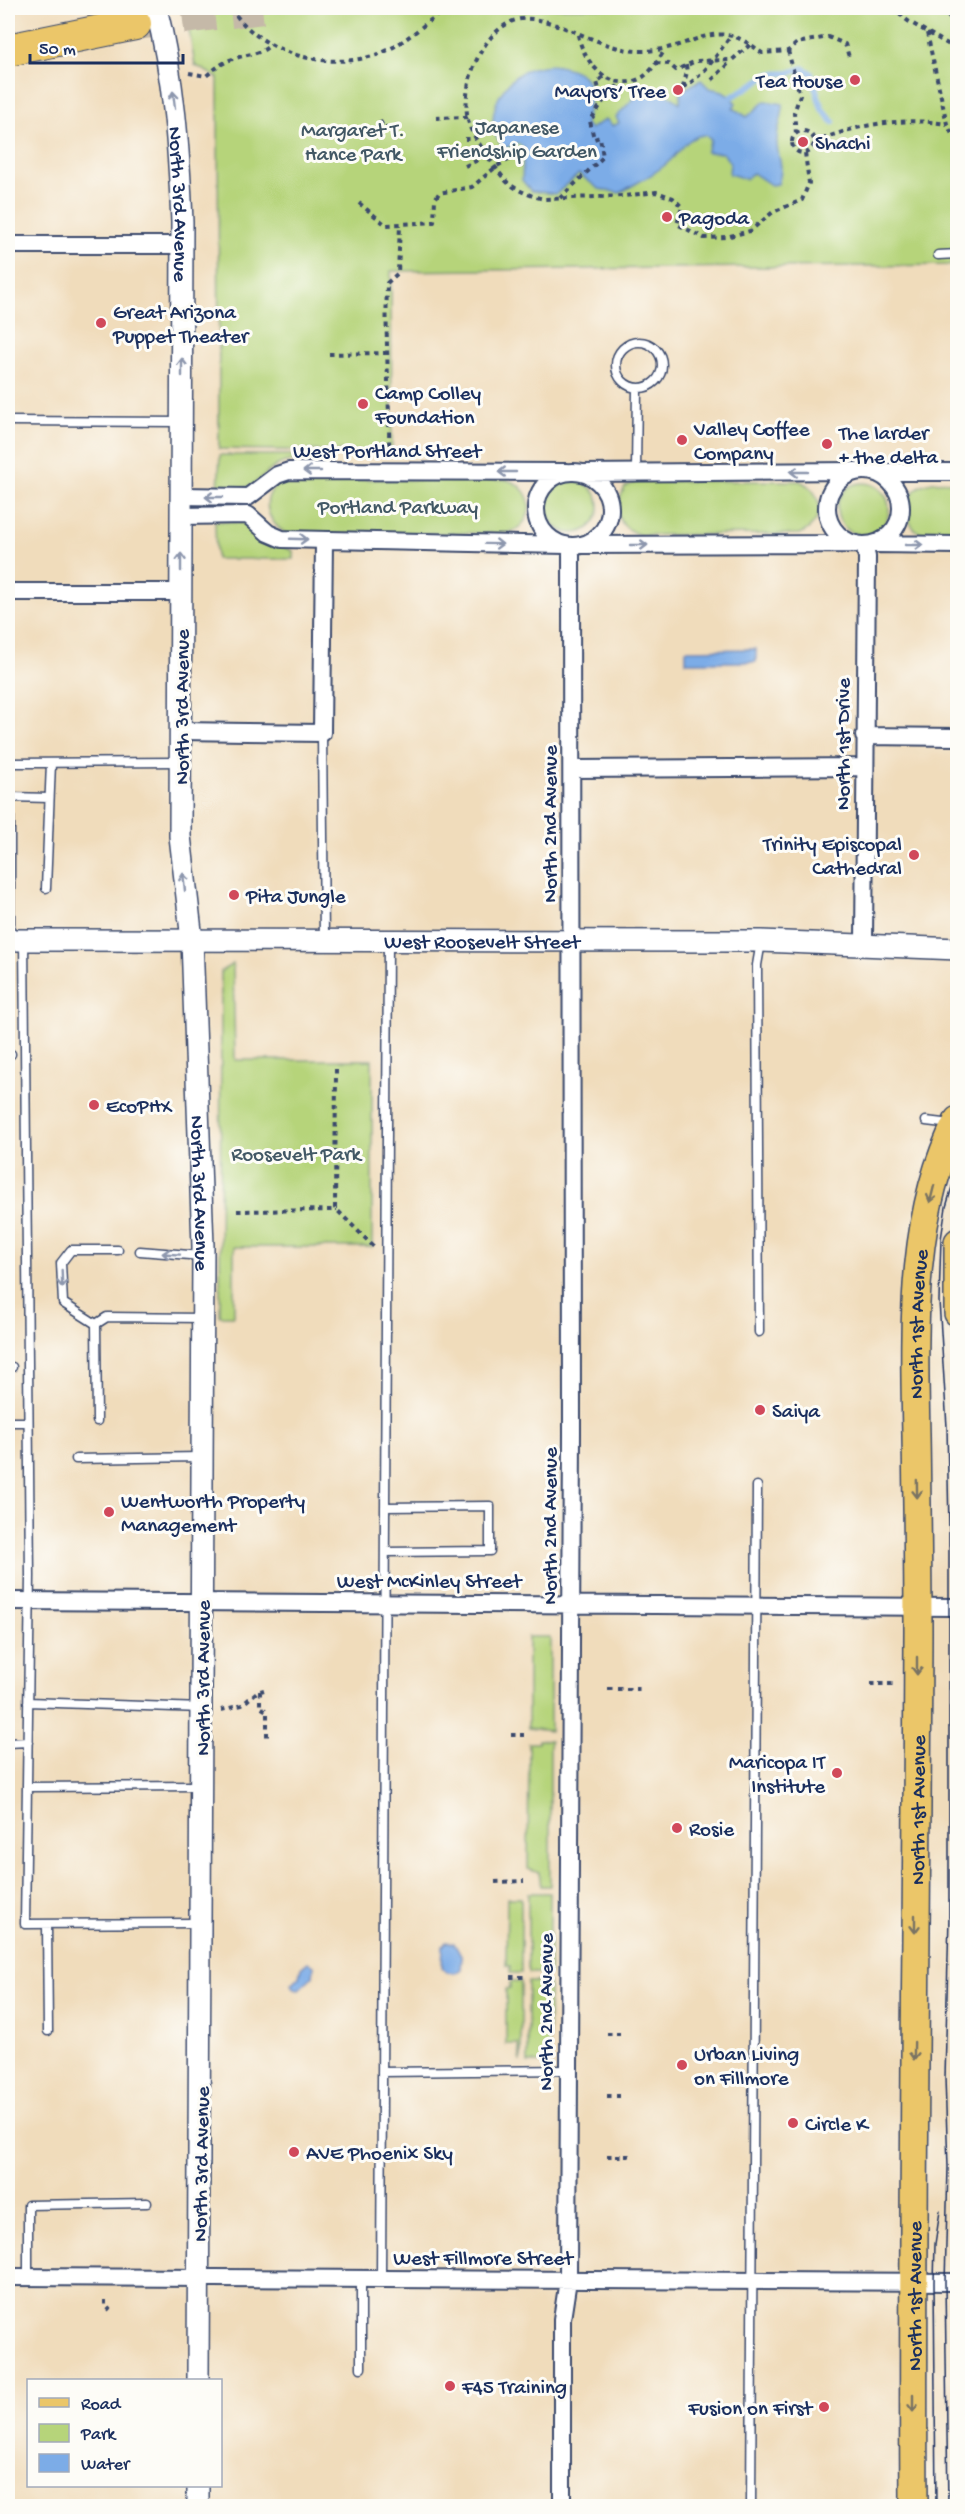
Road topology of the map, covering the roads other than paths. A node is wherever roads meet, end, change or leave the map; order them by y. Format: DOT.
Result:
graph roads {
  1 [pos="146,16"];
  2 [pos="8,50"];
  3 [pos="8,245"];
  4 [pos="182,245"];
  5 [pos="957,254"];
  6 [pos="938,255"];
  7 [pos="637,388"];
  8 [pos="8,422"];
  9 [pos="182,422"];
  10 [pos="573,472"];
  11 [pos="636,472"];
  12 [pos="864,472"];
  13 [pos="957,472"];
  14 [pos="248,497"];
  15 [pos="181,506"];
  16 [pos="248,515"];
  17 [pos="324,540"];
  18 [pos="572,545"];
  19 [pos="864,545"];
  20 [pos="957,545"];
  21 [pos="8,592"];
  22 [pos="182,592"];
  23 [pos="181,730"];
  24 [pos="322,733"];
  25 [pos="864,736"];
  26 [pos="957,737"];
  27 [pos="180,762"];
  28 [pos="8,763"];
  29 [pos="51,763"];
  30 [pos="864,767"];
  31 [pos="572,769"];
  32 [pos="49,798"];
  33 [pos="46,888"];
  34 [pos="14,940"];
  35 [pos="192,940"];
  36 [pos="572,940"];
  37 [pos="388,941"];
  38 [pos="761,941"];
  39 [pos="324,942"];
  40 [pos="864,944"];
  41 [pos="957,949"];
  42 [pos="926,1121"];
  43 [pos="956,1122"];
  44 [pos="957,1242"];
  45 [pos="118,1250"];
  46 [pos="140,1251"];
  47 [pos="202,1256"];
  48 [pos="957,1313"];
  49 [pos="202,1318"];
  50 [pos="96,1324"];
  51 [pos="759,1332"];
  52 [pos="97,1421"];
  53 [pos="8,1422"];
  54 [pos="28,1422"];
  55 [pos="201,1457"];
  56 [pos="76,1459"];
  57 [pos="757,1485"];
  58 [pos="385,1507"];
  59 [pos="385,1552"];
  60 [pos="8,1601"];
  61 [pos="30,1601"];
  62 [pos="202,1602"];
  63 [pos="384,1602"];
  64 [pos="572,1604"];
  65 [pos="757,1606"];
  66 [pos="918,1607"];
  67 [pos="957,1607"];
  68 [pos="28,1702"];
  69 [pos="211,1709"];
  70 [pos="8,1743"];
  71 [pos="28,1743"];
  72 [pos="202,1786"];
  73 [pos="27,1787"];
  74 [pos="202,1923"];
  75 [pos="47,1924"];
  76 [pos="48,2031"];
  77 [pos="568,2070"];
  78 [pos="382,2072"];
  79 [pos="147,2203"];
  80 [pos="8,2277"];
  81 [pos="28,2277"];
  82 [pos="199,2278"];
  83 [pos="361,2279"];
  84 [pos="381,2279"];
  85 [pos="568,2280"];
  86 [pos="753,2281"];
  87 [pos="912,2282"];
  88 [pos="957,2282"];
  89 [pos="361,2368"];
  90 [pos="198,2379"];
  91 [pos="198,2487"];
  92 [pos="198,2506"];
  93 [pos="562,2506"];
  94 [pos="751,2506"];
  95 [pos="914,2506"];
  1 -- 2 [label="highway"];
  4 -- 1 [label="street, North 3rd Avenue, one-way"];
  3 -- 4 [label="street"];
  9 -- 4 [label="street, North 3rd Avenue, one-way"];
  5 -- 6 [label="lane"];
  7 -- 7 [label="lane"];
  7 -- 11 [label="lane"];
  8 -- 9 [label="lane"];
  9 -- 15 [label="street, North 3rd Avenue"];
  10 -- 11 [label="street, West Portland Street"];
  10 -- 14 [label="street, West Portland Street, one-way"];
  10 -- 18 [label="street"];
  10 -- 18 [label="street"];
  12 -- 11 [label="street, West Portland Street, one-way"];
  12 -- 13 [label="street, West Portland Street"];
  12 -- 19 [label="street"];
  12 -- 19 [label="street"];
  14 -- 15 [label="street, one-way"];
  14 -- 16 [label="street"];
  15 -- 16 [label="street"];
  22 -- 15 [label="street, North 3rd Avenue, one-way"];
  16 -- 17 [label="street, one-way"];
  17 -- 18 [label="street, one-way"];
  17 -- 24 [label="street"];
  18 -- 19 [label="street, one-way"];
  18 -- 31 [label="street, North 2nd Avenue"];
  19 -- 20 [label="street, one-way"];
  19 -- 25 [label="street, North 1st Drive"];
  21 -- 22 [label="street"];
  22 -- 23 [label="street, North 3rd Avenue"];
  23 -- 24 [label="street"];
  23 -- 27 [label="street, North 3rd Avenue"];
  24 -- 39 [label="lane"];
  25 -- 26 [label="street"];
  25 -- 30 [label="street, North 1st Drive"];
  27 -- 29 [label="lane"];
  35 -- 27 [label="street, North 3rd Avenue, one-way"];
  28 -- 29 [label="lane"];
  29 -- 32 [label="lane"];
  30 -- 31 [label="street"];
  30 -- 40 [label="street, North 1st Drive"];
  31 -- 36 [label="street, North 2nd Avenue"];
  32 -- 33 [label="lane"];
  32 -- 34 [label="lane"];
  34 -- 35 [label="street, West Roosevelt Street"];
  34 -- 54 [label="lane"];
  35 -- 39 [label="street, West Roosevelt Street"];
  35 -- 47 [label="street, North 3rd Avenue"];
  36 -- 37 [label="street, West Roosevelt Street"];
  36 -- 38 [label="street, West Roosevelt Street"];
  36 -- 64 [label="street, North 2nd Avenue"];
  37 -- 39 [label="street, West Roosevelt Street"];
  37 -- 58 [label="lane"];
  38 -- 40 [label="street, West Roosevelt Street"];
  38 -- 51 [label="lane"];
  40 -- 41 [label="street, West Roosevelt Street"];
  42 -- 43 [label="lane"];
  43 -- 66 [label="main road, North 1st Avenue, one-way"];
  44 -- 48 [label="main road, North 1st Avenue"];
  45 -- 50 [label="lane, one-way"];
  47 -- 46 [label="lane, one-way"];
  47 -- 49 [label="street, North 3rd Avenue"];
  49 -- 50 [label="lane"];
  49 -- 55 [label="street, North 3rd Avenue"];
  50 -- 52 [label="lane"];
  53 -- 54 [label="lane"];
  54 -- 61 [label="lane"];
  55 -- 56 [label="lane"];
  55 -- 62 [label="street, North 3rd Avenue"];
  57 -- 65 [label="lane"];
  58 -- 59 [label="lane"];
  58 -- 59 [label="lane"];
  59 -- 63 [label="lane"];
  60 -- 61 [label="street, West McKinley Street"];
  61 -- 62 [label="street, West McKinley Street"];
  61 -- 68 [label="lane"];
  62 -- 63 [label="street, West McKinley Street"];
  62 -- 69 [label="street, North 3rd Avenue"];
  63 -- 64 [label="street, West McKinley Street"];
  63 -- 78 [label="lane"];
  64 -- 65 [label="street, West McKinley Street"];
  64 -- 77 [label="street, North 2nd Avenue"];
  65 -- 66 [label="street, West McKinley Street"];
  65 -- 86 [label="lane"];
  66 -- 67 [label="street, West McKinley Street"];
  66 -- 87 [label="main road, North 1st Avenue, one-way"];
  68 -- 69 [label="lane"];
  68 -- 71 [label="lane"];
  69 -- 72 [label="street, North 3rd Avenue"];
  70 -- 71 [label="lane"];
  71 -- 73 [label="lane"];
  72 -- 73 [label="lane"];
  72 -- 74 [label="street, North 3rd Avenue"];
  73 -- 75 [label="lane"];
  74 -- 75 [label="lane"];
  74 -- 82 [label="street, North 3rd Avenue"];
  75 -- 76 [label="lane"];
  77 -- 78 [label="lane"];
  77 -- 85 [label="street, North 2nd Avenue"];
  78 -- 84 [label="lane"];
  79 -- 81 [label="lane"];
  80 -- 81 [label="street, West Fillmore Street"];
  81 -- 82 [label="street, West Fillmore Street"];
  82 -- 83 [label="street, West Fillmore Street"];
  82 -- 90 [label="street, North 3rd Avenue"];
  83 -- 84 [label="street, West Fillmore Street"];
  83 -- 89 [label="lane"];
  84 -- 85 [label="street, West Fillmore Street"];
  85 -- 86 [label="street, West Fillmore Street"];
  85 -- 93 [label="street, North 2nd Avenue"];
  86 -- 87 [label="street, West Fillmore Street"];
  86 -- 94 [label="lane"];
  87 -- 88 [label="street, West Fillmore Street"];
  87 -- 95 [label="main road, North 1st Avenue, one-way"];
  91 -- 92 [label="street"];
}
